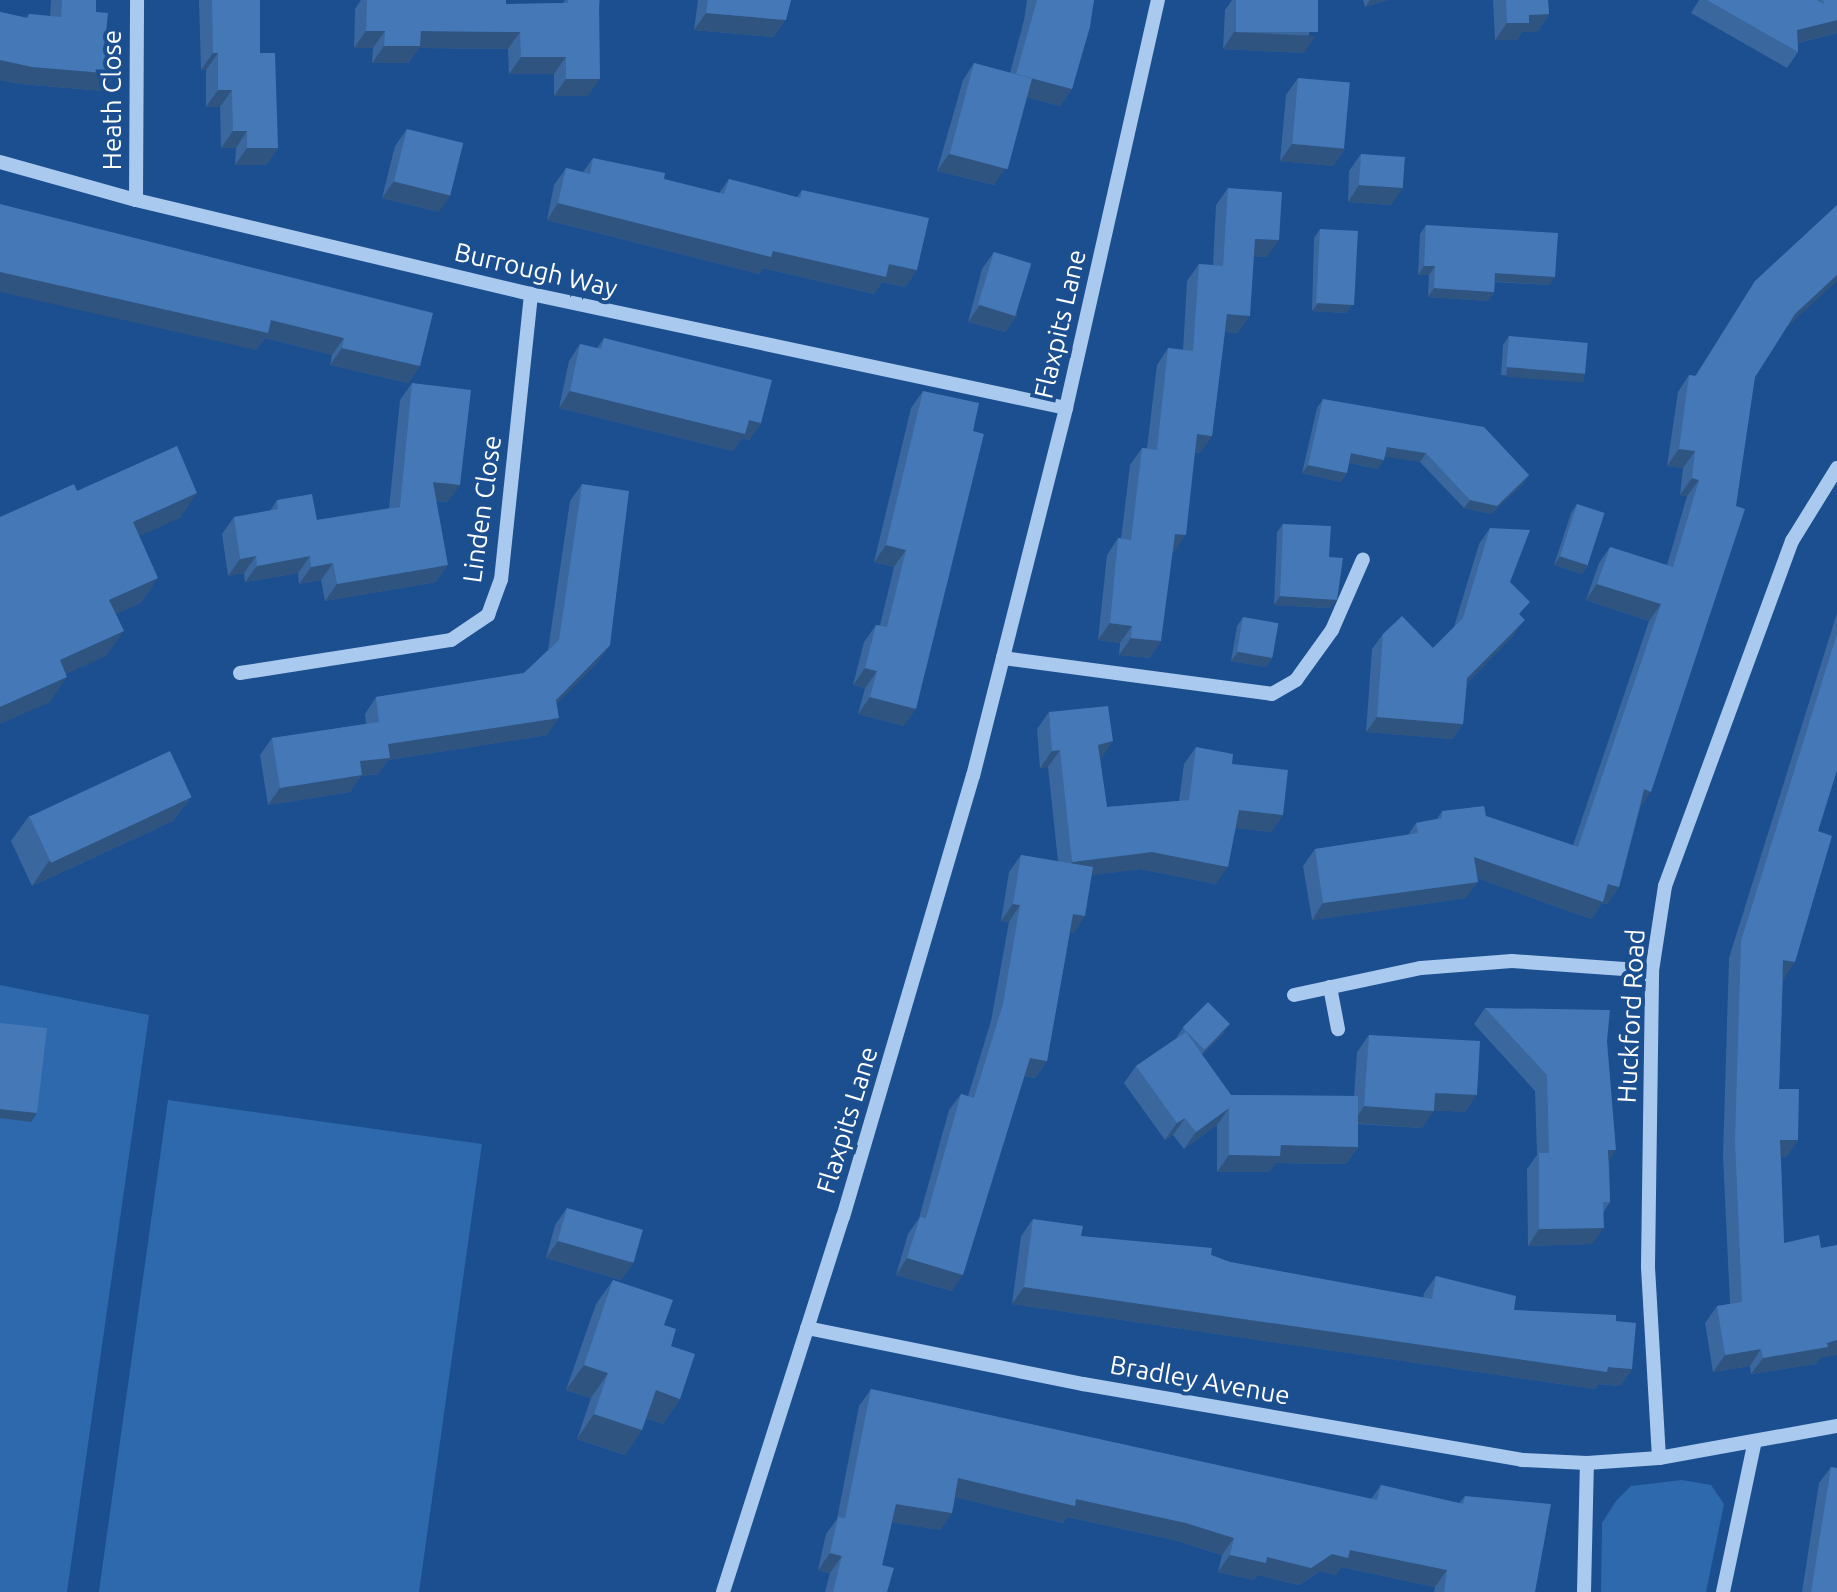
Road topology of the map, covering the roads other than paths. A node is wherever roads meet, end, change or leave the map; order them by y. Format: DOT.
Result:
graph roads {
  1 [pos="137,0"];
  2 [pos="1158,0"];
  3 [pos="0,162"];
  4 [pos="136,200"];
  5 [pos="531,294"];
  6 [pos="1066,408"];
  7 [pos="1837,468"];
  8 [pos="1363,559"];
  9 [pos="1003,658"];
  10 [pos="240,673"];
  11 [pos="1652,971"];
  12 [pos="1330,987"];
  13 [pos="1294,995"];
  14 [pos="1338,1029"];
  15 [pos="807,1328"];
  16 [pos="1837,1426"];
  17 [pos="1754,1445"];
  18 [pos="1659,1458"];
  19 [pos="1587,1463"];
  20 [pos="723,1592"];
  21 [pos="1584,1592"];
  22 [pos="1723,1592"];
  1 -- 4 [label="street, Heath Close"];
  2 -- 6 [label="street, Flaxpits Lane"];
  3 -- 4 [label="street, Burrough Way"];
  4 -- 5 [label="street, Burrough Way"];
  5 -- 6 [label="street, Burrough Way"];
  5 -- 10 [label="street, Linden Close"];
  6 -- 9 [label="street, Flaxpits Lane"];
  7 -- 11 [label="street, Huckford Road"];
  8 -- 9 [label="street"];
  9 -- 15 [label="street, Flaxpits Lane"];
  11 -- 12 [label="street"];
  11 -- 18 [label="street, Huckford Road"];
  12 -- 13 [label="street"];
  12 -- 14 [label="street"];
  15 -- 19 [label="street, Bradley Avenue"];
  15 -- 20 [label="street, Flaxpits Lane"];
  16 -- 17 [label="street, Bradley Avenue"];
  17 -- 18 [label="street, Bradley Avenue"];
  17 -- 22 [label="street"];
  18 -- 19 [label="street, Bradley Avenue"];
  19 -- 21 [label="street"];
}
